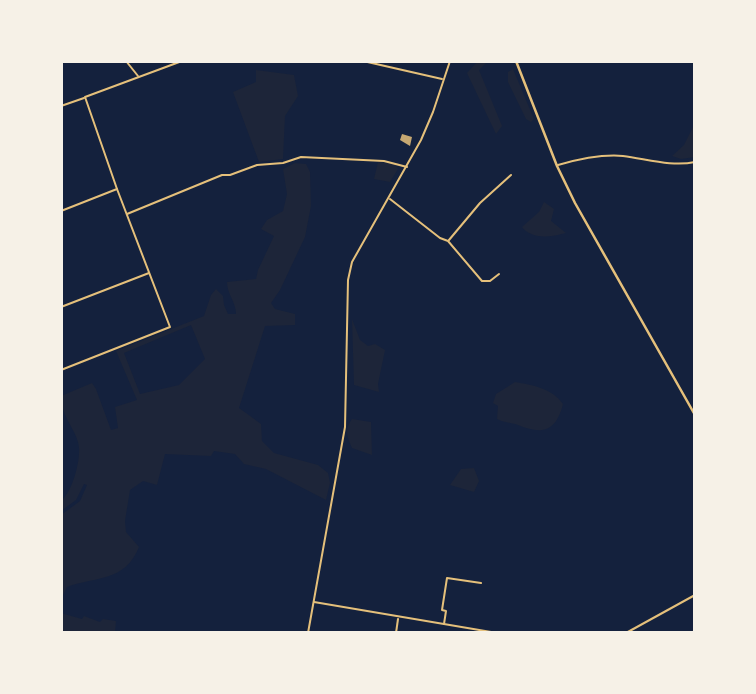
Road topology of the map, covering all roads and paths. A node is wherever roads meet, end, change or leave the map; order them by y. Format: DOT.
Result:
graph roads {
  1 [pos="126,61"];
  2 [pos="182,61"];
  3 [pos="363,61"];
  4 [pos="450,61"];
  5 [pos="516,61"];
  6 [pos="139,77"];
  7 [pos="443,80"];
  8 [pos="85,97"];
  9 [pos="61,106"];
  10 [pos="695,162"];
  11 [pos="557,166"];
  12 [pos="407,167"];
  13 [pos="511,175"];
  14 [pos="117,189"];
  15 [pos="389,198"];
  16 [pos="61,211"];
  17 [pos="127,214"];
  18 [pos="448,241"];
  19 [pos="150,273"];
  20 [pos="499,274"];
  21 [pos="61,307"];
  22 [pos="61,370"];
  23 [pos="695,415"];
  24 [pos="481,583"];
  25 [pos="695,595"];
  26 [pos="313,602"];
  27 [pos="398,618"];
  28 [pos="444,625"];
  29 [pos="628,632"];
  30 [pos="307,633"];
  31 [pos="396,633"];
  32 [pos="497,633"];
  1 -- 6 [label="street"];
  2 -- 6 [label="street"];
  3 -- 7 [label="street"];
  4 -- 7 [label="street"];
  5 -- 11 [label="main road"];
  6 -- 8 [label="street"];
  7 -- 12 [label="street"];
  8 -- 9 [label="street"];
  8 -- 14 [label="street"];
  10 -- 11 [label="street"];
  11 -- 23 [label="main road"];
  12 -- 15 [label="street"];
  12 -- 17 [label="street"];
  13 -- 18 [label="street"];
  14 -- 16 [label="street"];
  14 -- 17 [label="street"];
  15 -- 18 [label="street"];
  15 -- 26 [label="street"];
  17 -- 19 [label="street"];
  18 -- 20 [label="street"];
  19 -- 21 [label="street"];
  19 -- 22 [label="street"];
  24 -- 28 [label="street"];
  25 -- 29 [label="street"];
  26 -- 27 [label="street"];
  26 -- 30 [label="street"];
  27 -- 28 [label="street"];
  27 -- 31 [label="street"];
  28 -- 32 [label="street"];
}
